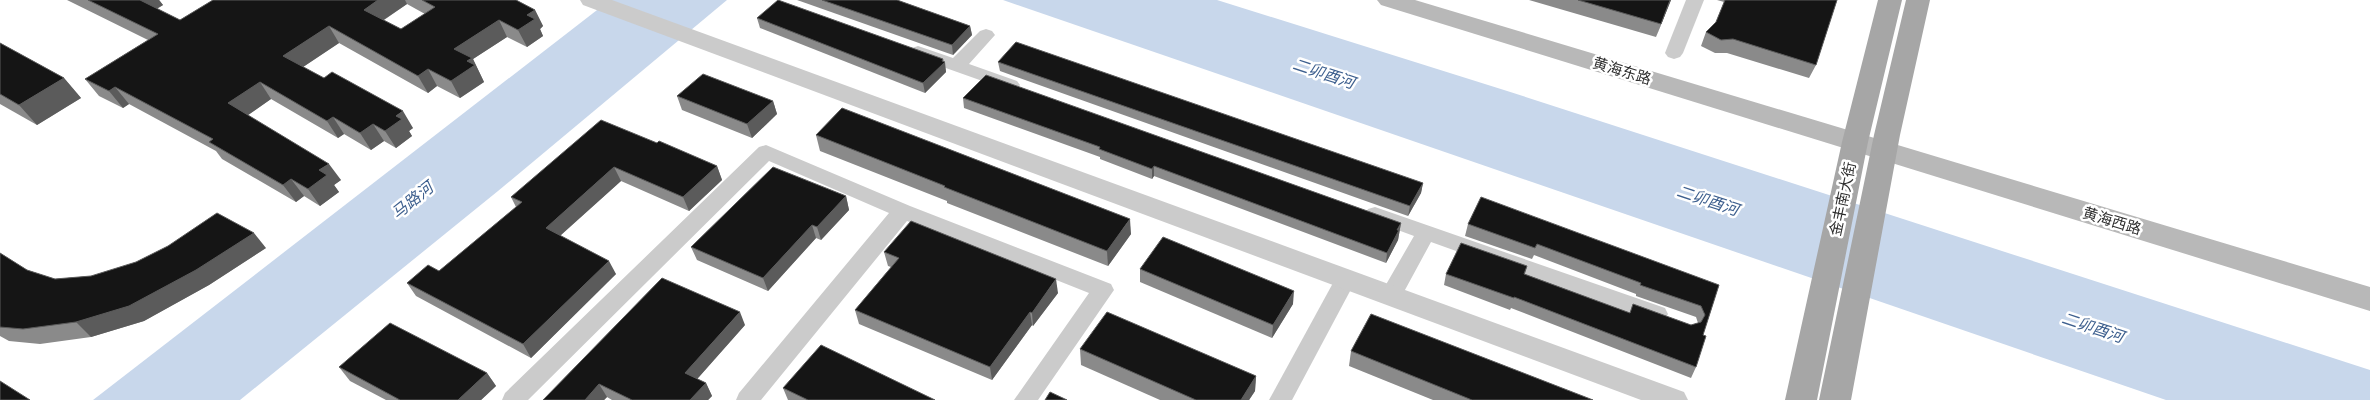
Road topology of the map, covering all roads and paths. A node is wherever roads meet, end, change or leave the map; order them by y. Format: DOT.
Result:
graph roads {
  1 [pos="591,0"];
  2 [pos="1389,0"];
  3 [pos="1437,0"];
  4 [pos="1696,0"];
  5 [pos="1890,0"];
  6 [pos="1918,0"];
  7 [pos="986,35"];
  8 [pos="900,46"];
  9 [pos="1674,53"];
  10 [pos="956,66"];
  11 [pos="1031,92"];
  12 [pos="1857,135"];
  13 [pos="1885,143"];
  14 [pos="1360,208"];
  15 [pos="903,211"];
  16 [pos="1426,232"];
  17 [pos="1346,278"];
  18 [pos="2370,281"];
  19 [pos="1391,295"];
  20 [pos="2370,299"];
  21 [pos="1678,321"];
  22 [pos="513,400"];
  23 [pos="747,400"];
  24 [pos="1025,400"];
  25 [pos="1280,400"];
  26 [pos="1674,400"];
  27 [pos="1801,400"];
  28 [pos="1835,400"];
  1 -- 17 [label="street"];
  2 -- 12 [label="main road, 黄海东路"];
  3 -- 12 [label="main road, 黄海东路"];
  4 -- 9 [label="street"];
  5 -- 12 [label="main road, 金丰南大街"];
  6 -- 13 [label="main road, 金丰南大街"];
  7 -- 10 [label="street"];
  8 -- 10 [label="street"];
  10 -- 11 [label="street"];
  12 -- 13 [label="main road, 黄海西路"];
  12 -- 27 [label="main road, 金丰南大街"];
  13 -- 18 [label="main road, 黄海西路"];
  13 -- 20 [label="main road, 黄海西路"];
  13 -- 28 [label="main road, 金丰南大街"];
  14 -- 16 [label="street"];
  15 -- 22 [label="street"];
  15 -- 23 [label="street"];
  15 -- 24 [label="street"];
  16 -- 19 [label="street"];
  16 -- 21 [label="street"];
  17 -- 19 [label="street"];
  17 -- 25 [label="street"];
  19 -- 26 [label="street"];
}
